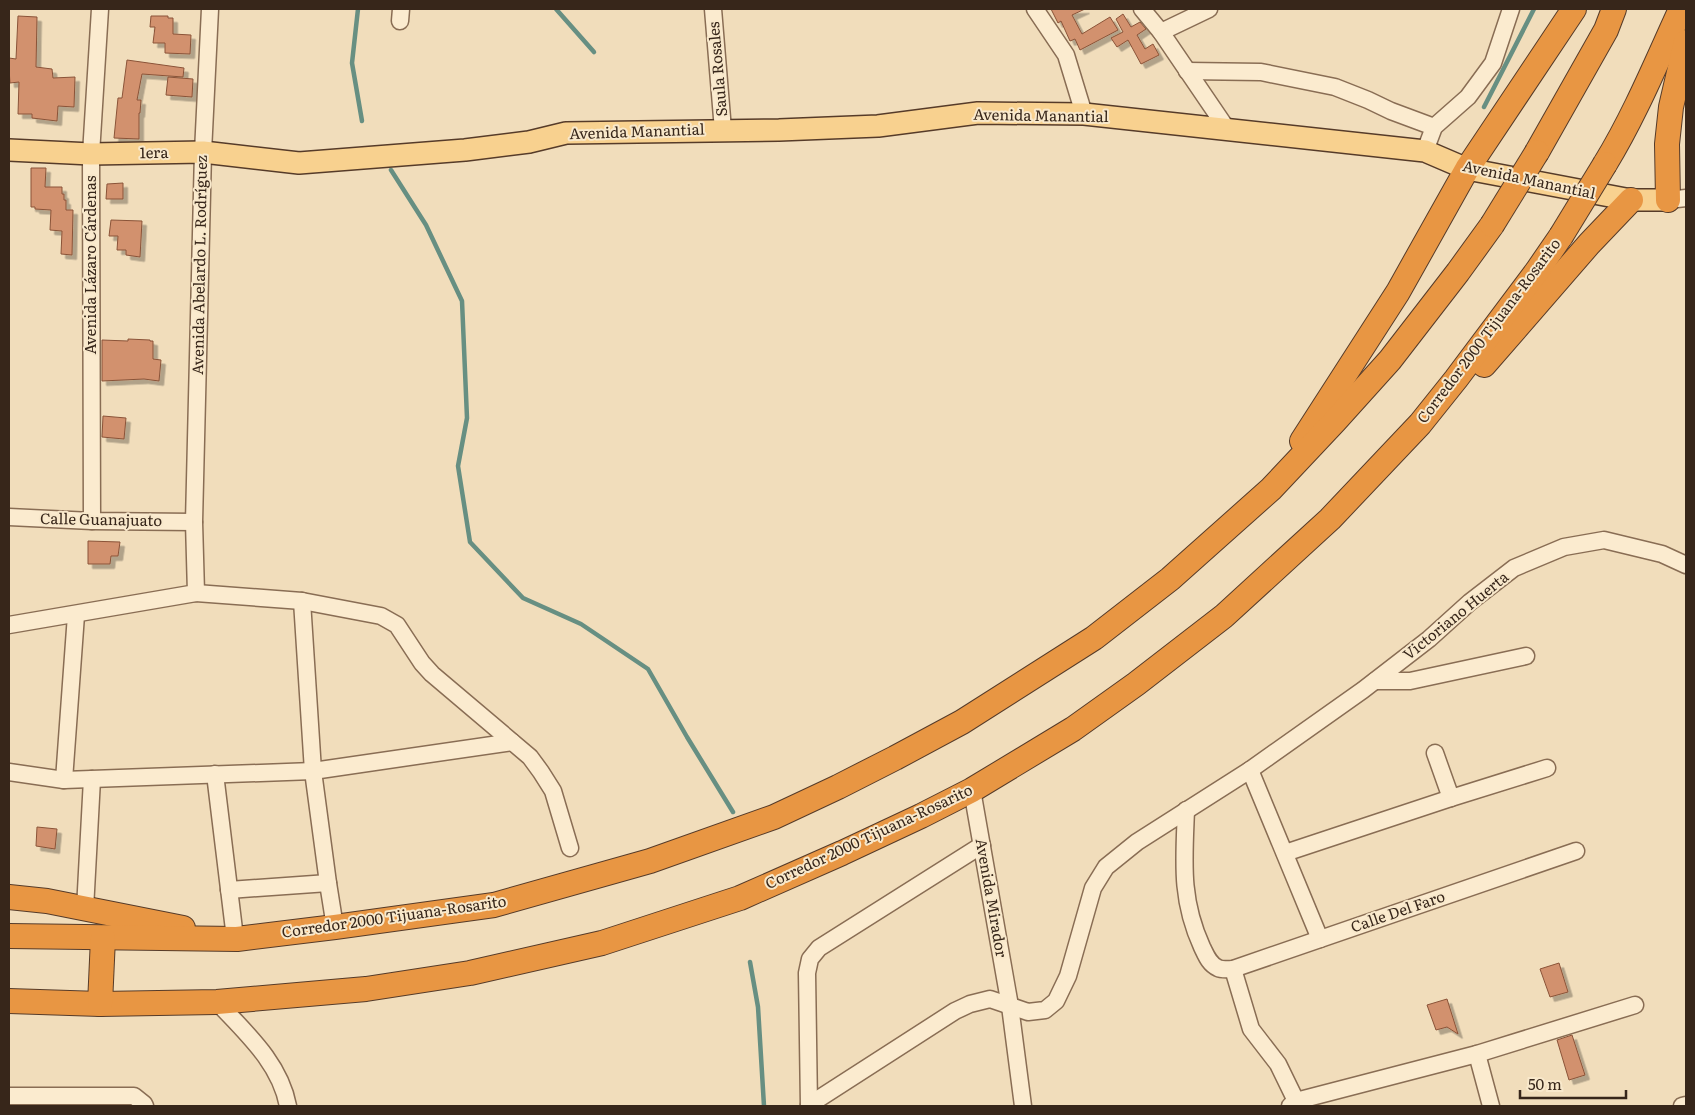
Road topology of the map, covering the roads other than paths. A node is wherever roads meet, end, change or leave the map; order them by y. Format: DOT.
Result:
graph roads {
  1 [pos="100,9"];
  2 [pos="210,9"];
  3 [pos="713,9"];
  4 [pos="1035,9"];
  5 [pos="1142,9"];
  6 [pos="1209,9"];
  7 [pos="1511,9"];
  8 [pos="1574,9"];
  9 [pos="1614,9"];
  10 [pos="1681,9"];
  11 [pos="1161,32"];
  12 [pos="1686,42"];
  13 [pos="1187,71"];
  14 [pos="1084,114"];
  15 [pos="1434,128"];
  16 [pos="1227,129"];
  17 [pos="723,130"];
  18 [pos="9,150"];
  19 [pos="1425,151"];
  20 [pos="203,152"];
  21 [pos="91,154"];
  22 [pos="299,163"];
  23 [pos="1467,169"];
  24 [pos="1677,199"];
  25 [pos="1631,200"];
  26 [pos="1420,424"];
  27 [pos="1271,489"];
  28 [pos="9,517"];
  29 [pos="92,521"];
  30 [pos="194,522"];
  31 [pos="1686,564"];
  32 [pos="196,593"];
  33 [pos="302,601"];
  34 [pos="76,614"];
  35 [pos="9,625"];
  36 [pos="1526,656"];
  37 [pos="1375,681"];
  38 [pos="512,742"];
  39 [pos="1434,753"];
  40 [pos="1547,768"];
  41 [pos="1250,770"];
  42 [pos="313,771"];
  43 [pos="9,772"];
  44 [pos="215,774"];
  45 [pos="92,779"];
  46 [pos="64,780"];
  47 [pos="972,790"];
  48 [pos="1451,798"];
  49 [pos="1186,810"];
  50 [pos="982,845"];
  51 [pos="570,848"];
  52 [pos="1576,851"];
  53 [pos="1285,853"];
  54 [pos="328,883"];
  55 [pos="229,890"];
  56 [pos="9,898"];
  57 [pos="85,909"];
  58 [pos="336,927"];
  59 [pos="9,936"];
  60 [pos="103,938"];
  61 [pos="236,939"];
  62 [pos="1320,939"];
  63 [pos="1226,969"];
  64 [pos="9,1001"];
  65 [pos="217,1002"];
  66 [pos="100,1004"];
  67 [pos="1635,1005"];
  68 [pos="1010,1006"];
  69 [pos="1477,1054"];
  70 [pos="9,1096"];
  71 [pos="1293,1104"];
  72 [pos="1686,1105"];
  73 [pos="145,1106"];
  74 [pos="288,1106"];
  75 [pos="809,1106"];
  76 [pos="1023,1106"];
  77 [pos="1491,1106"];
  78 [pos="1682,1106"];
  1 -- 21 [label="street, Avenida Lázaro Cárdenas"];
  2 -- 20 [label="street, Avenida Abelardo L. Rodríguez"];
  3 -- 17 [label="street, Saula Rosales"];
  4 -- 14 [label="street"];
  5 -- 11 [label="street"];
  6 -- 11 [label="street"];
  7 -- 15 [label="street"];
  8 -- 23 [label="highway"];
  9 -- 27 [label="highway, Corredor 2000 Tijuana-Rosarito, bridge"];
  10 -- 26 [label="highway, Corredor 2000 Tijuana-Rosarito, bridge"];
  11 -- 13 [label="street"];
  12 -- 24 [label="highway"];
  13 -- 15 [label="street"];
  13 -- 16 [label="street"];
  14 -- 16 [label="main road, Avenida Manantial"];
  14 -- 17 [label="main road, Avenida Manantial"];
  15 -- 19 [label="street"];
  16 -- 19 [label="main road, Avenida Manantial"];
  17 -- 22 [label="main road, Avenida Manantial"];
  18 -- 21 [label="main road, 1era"];
  19 -- 23 [label="main road, Avenida Manantial"];
  20 -- 21 [label="main road, 1era"];
  20 -- 22 [label="main road, 1era"];
  20 -- 30 [label="street, Avenida Abelardo L. Rodríguez"];
  21 -- 29 [label="street, Avenida Lázaro Cárdenas"];
  23 -- 25 [label="main road, Avenida Manantial"];
  23 -- 27 [label="highway"];
  24 -- 25 [label="main road, Avenida Manantial"];
  25 -- 26 [label="highway"];
  26 -- 47 [label="highway, Corredor 2000 Tijuana-Rosarito"];
  27 -- 58 [label="highway, Corredor 2000 Tijuana-Rosarito"];
  28 -- 29 [label="street, Calle Guanajuato"];
  29 -- 30 [label="street, Calle Guanajuato"];
  30 -- 32 [label="street, Avenida Abelardo L. Rodríguez"];
  31 -- 37 [label="street, Victoriano Huerta"];
  32 -- 33 [label="street"];
  32 -- 34 [label="street"];
  33 -- 38 [label="street"];
  33 -- 42 [label="street"];
  34 -- 35 [label="street"];
  34 -- 46 [label="street"];
  36 -- 37 [label="street"];
  37 -- 41 [label="street, Victoriano Huerta"];
  38 -- 42 [label="street"];
  38 -- 51 [label="street"];
  39 -- 48 [label="street"];
  40 -- 48 [label="street"];
  41 -- 49 [label="street, Victoriano Huerta"];
  41 -- 53 [label="street"];
  42 -- 44 [label="street"];
  42 -- 54 [label="street"];
  43 -- 46 [label="street"];
  44 -- 45 [label="street"];
  44 -- 55 [label="street"];
  45 -- 46 [label="street"];
  45 -- 57 [label="street"];
  47 -- 50 [label="street, Avenida Mirador"];
  47 -- 65 [label="highway, Corredor 2000 Tijuana-Rosarito"];
  48 -- 53 [label="street"];
  49 -- 63 [label="street"];
  49 -- 68 [label="street, Victoriano Huerta"];
  50 -- 68 [label="street, Avenida Mirador"];
  50 -- 75 [label="street"];
  52 -- 62 [label="street, Calle Del Faro"];
  53 -- 62 [label="street"];
  54 -- 55 [label="street"];
  54 -- 58 [label="street"];
  55 -- 61 [label="street"];
  56 -- 57 [label="highway"];
  57 -- 61 [label="highway"];
  58 -- 61 [label="highway, Corredor 2000 Tijuana-Rosarito"];
  59 -- 60 [label="highway, Corredor 2000 Tijuana-Rosarito"];
  60 -- 61 [label="highway, Corredor 2000 Tijuana-Rosarito"];
  60 -- 66 [label="highway"];
  62 -- 63 [label="street, Calle Del Faro"];
  63 -- 71 [label="street"];
  64 -- 66 [label="highway, Corredor 2000 Tijuana-Rosarito"];
  65 -- 66 [label="highway, Corredor 2000 Tijuana-Rosarito"];
  65 -- 74 [label="street"];
  67 -- 69 [label="street"];
  68 -- 75 [label="street, Victoriano Huerta"];
  68 -- 76 [label="street"];
  69 -- 71 [label="street"];
  69 -- 77 [label="street"];
  70 -- 73 [label="street"];
  72 -- 78 [label="street"];
}
